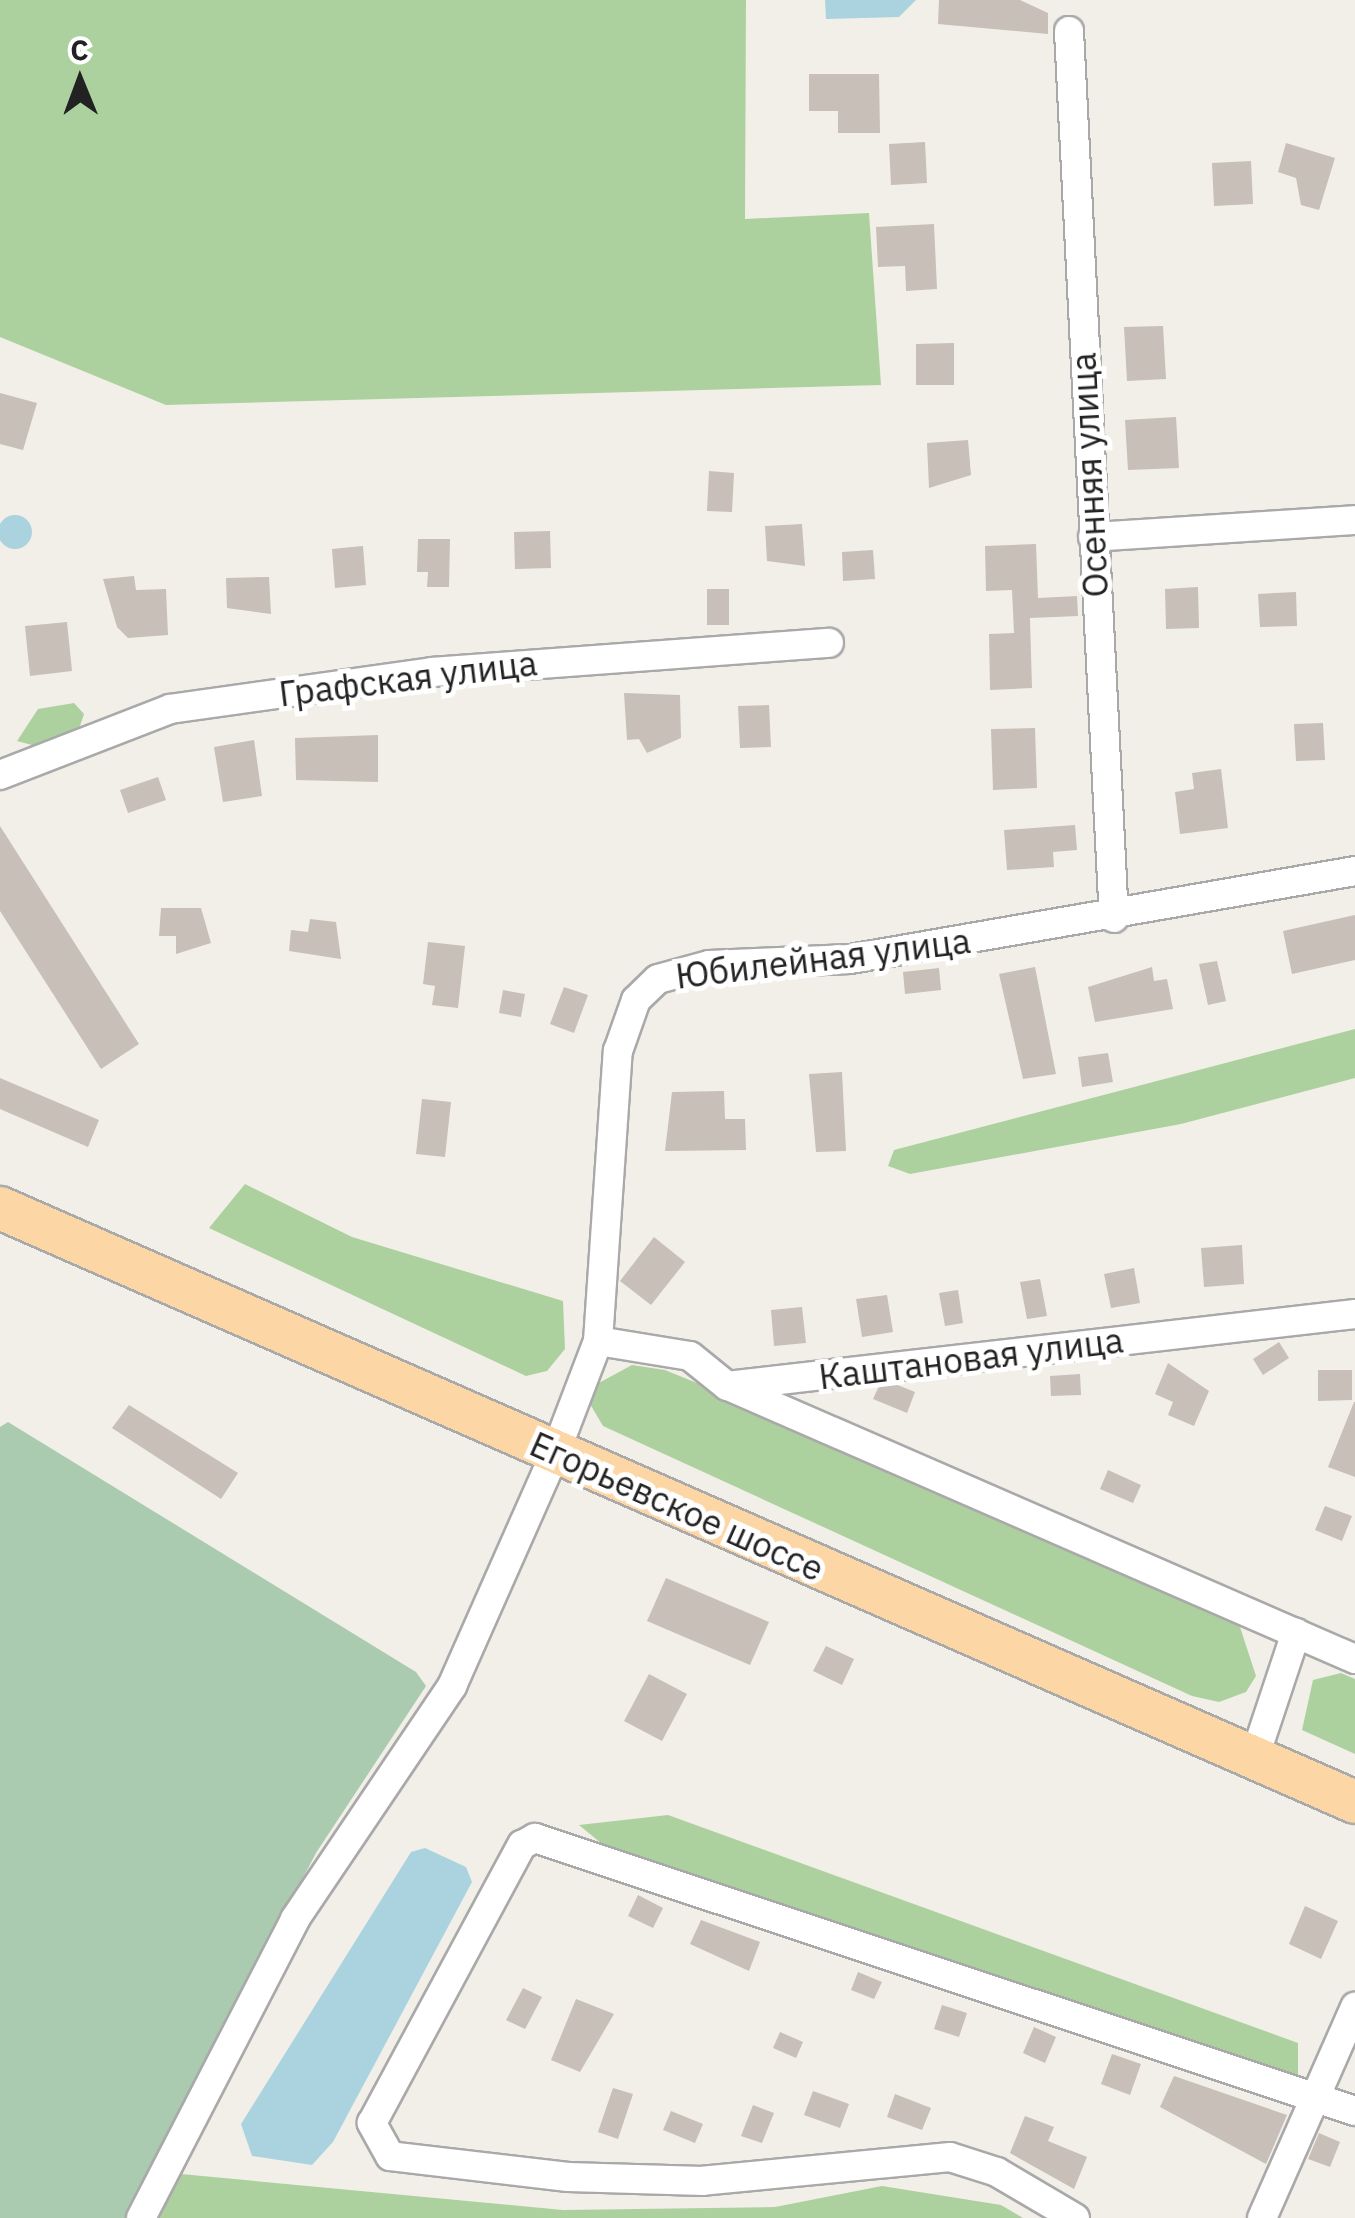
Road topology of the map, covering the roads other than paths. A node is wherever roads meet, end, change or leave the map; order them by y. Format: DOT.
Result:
graph roads {
  1 [pos="1069,31"];
  2 [pos="1355,520"];
  3 [pos="1093,537"];
  4 [pos="830,643"];
  5 [pos="0,775"];
  6 [pos="1355,872"];
  7 [pos="1114,918"];
  8 [pos="0,1208"];
  9 [pos="1355,1314"];
  10 [pos="598,1341"];
  11 [pos="728,1386"];
  12 [pos="556,1451"];
  13 [pos="1296,1633"];
  14 [pos="1355,1659"];
  15 [pos="1254,1759"];
  16 [pos="1355,1802"];
  17 [pos="1355,2007"];
  18 [pos="1314,2096"];
  19 [pos="1355,2110"];
  20 [pos="141,2218"];
  21 [pos="1075,2218"];
  22 [pos="1262,2218"];
  1 -- 3 [label="street, Осенняя улица"];
  2 -- 3 [label="street"];
  3 -- 7 [label="street, Осенняя улица"];
  4 -- 5 [label="street, Графская улица"];
  6 -- 7 [label="street, Юбилейная улица"];
  7 -- 10 [label="street, Юбилейная улица"];
  8 -- 12 [label="main road, Егорьевское шоссе"];
  9 -- 11 [label="street, Каштановая улица"];
  10 -- 11 [label="street"];
  10 -- 12 [label="street, Юбилейная улица"];
  11 -- 13 [label="street"];
  12 -- 15 [label="main road, Егорьевское шоссе"];
  12 -- 20 [label="street, Юбилейная улица"];
  13 -- 14 [label="street"];
  13 -- 15 [label="street"];
  15 -- 16 [label="main road, Егорьевское шоссе"];
  17 -- 18 [label="street"];
  18 -- 19 [label="street"];
  18 -- 21 [label="street"];
  18 -- 22 [label="street"];
}
